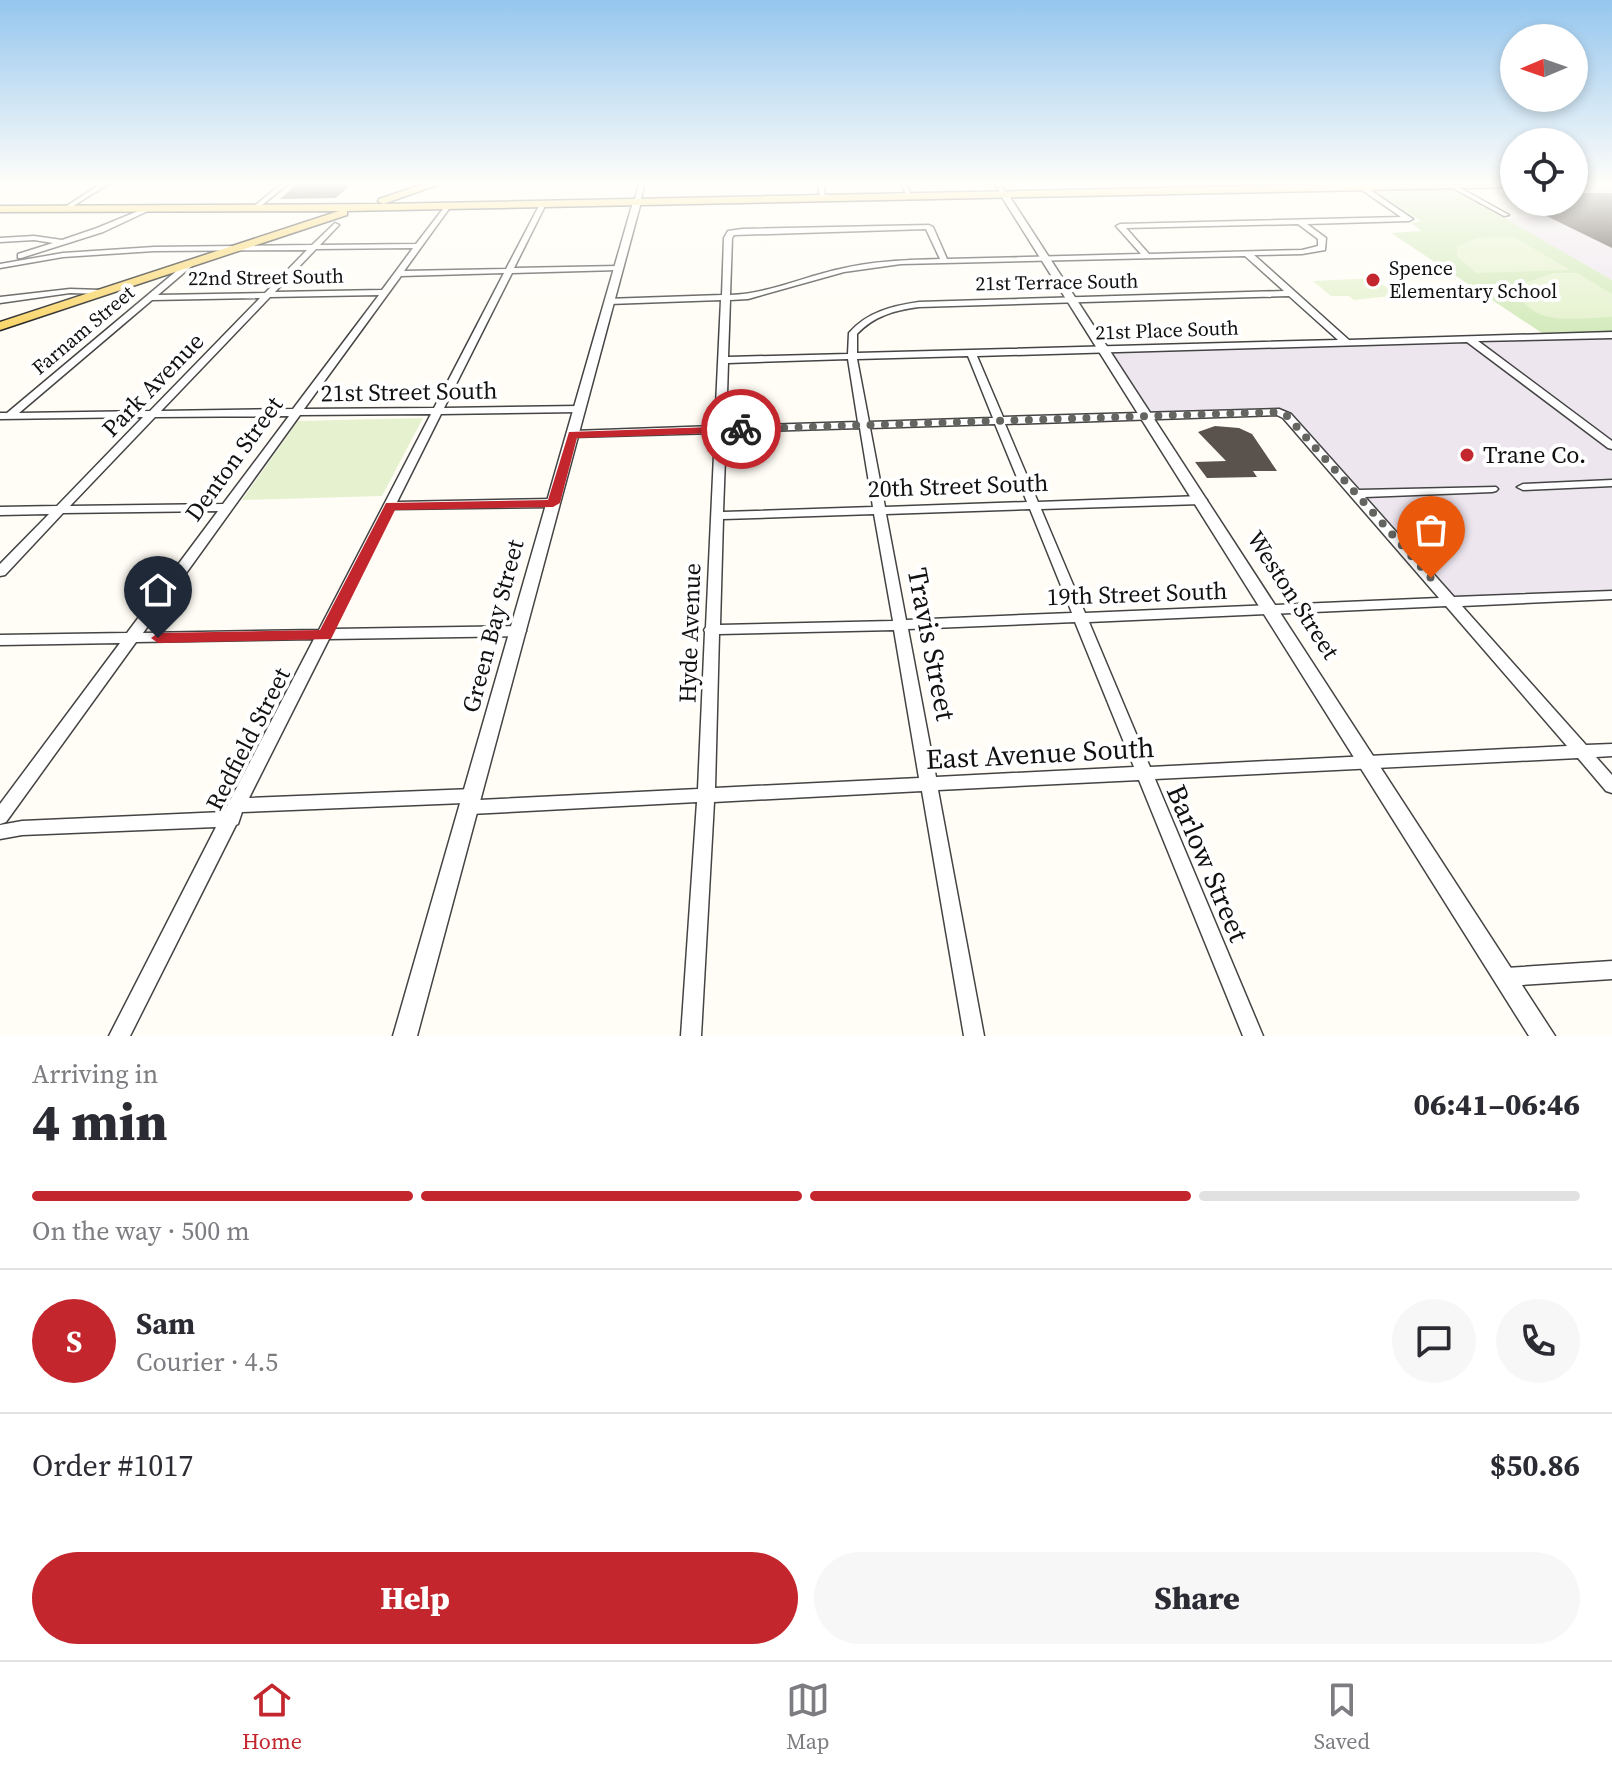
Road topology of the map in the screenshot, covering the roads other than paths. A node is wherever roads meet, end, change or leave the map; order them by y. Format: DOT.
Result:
graph roads {
  1 [pos="91,231"];
  2 [pos="289,231"];
  3 [pos="329,231"];
  4 [pos="429,231"];
  5 [pos="530,231"];
  6 [pos="629,231"];
  7 [pos="786,231"];
  8 [pos="931,231"];
  9 [pos="1028,231"];
  10 [pos="1125,231"];
  11 [pos="1313,231"];
  12 [pos="0,240"];
  13 [pos="61,243"];
  14 [pos="418,246"];
  15 [pos="313,248"];
  16 [pos="233,250"];
  17 [pos="1248,254"];
  18 [pos="1147,256"];
  19 [pos="1045,258"];
  20 [pos="944,260"];
  21 [pos="0,265"];
  22 [pos="189,265"];
  23 [pos="618,268"];
  24 [pos="510,271"];
  25 [pos="398,274"];
  26 [pos="102,292"];
  27 [pos="383,292"];
  28 [pos="1293,293"];
  29 [pos="267,295"];
  30 [pos="150,298"];
  31 [pos="726,298"];
  32 [pos="1071,299"];
  33 [pos="0,300"];
  34 [pos="609,301"];
  35 [pos="0,326"];
  36 [pos="1612,335"];
  37 [pos="1469,339"];
  38 [pos="1346,342"];
  39 [pos="1104,350"];
  40 [pos="971,353"];
  41 [pos="852,357"];
  42 [pos="723,360"];
  43 [pos="579,409"];
  44 [pos="438,411"];
  45 [pos="295,413"];
  46 [pos="153,414"];
  47 [pos="1147,416"];
  48 [pos="3,419"];
  49 [pos="999,420"];
  50 [pos="864,425"];
  51 [pos="719,430"];
  52 [pos="573,434"];
  53 [pos="1612,446"];
  54 [pos="1612,483"];
  55 [pos="1523,487"];
  56 [pos="1492,489"];
  57 [pos="1357,494"];
  58 [pos="1201,500"];
  59 [pos="553,503"];
  60 [pos="390,506"];
  61 [pos="1033,506"];
  62 [pos="226,507"];
  63 [pos="0,511"];
  64 [pos="59,511"];
  65 [pos="881,511"];
  66 [pos="717,516"];
  67 [pos="0,572"];
  68 [pos="1612,595"];
  69 [pos="1452,603"];
  70 [pos="1272,611"];
  71 [pos="1078,618"];
  72 [pos="902,625"];
  73 [pos="711,630"];
  74 [pos="519,631"];
  75 [pos="325,635"];
  76 [pos="130,638"];
  77 [pos="0,640"];
  78 [pos="1612,750"];
  79 [pos="1583,752"];
  80 [pos="1370,762"];
  81 [pos="1142,775"];
  82 [pos="932,785"];
  83 [pos="1612,786"];
  84 [pos="706,796"];
  85 [pos="471,802"];
  86 [pos="235,812"];
  87 [pos="0,817"];
  88 [pos="0,832"];
  89 [pos="1612,970"];
  90 [pos="1506,977"];
  91 [pos="119,1036"];
  92 [pos="405,1036"];
  93 [pos="691,1036"];
  94 [pos="974,1036"];
  95 [pos="1253,1036"];
  96 [pos="1543,1036"];
  1 -- 13 [label="street"];
  2 -- 16 [label="main road"];
  3 -- 15 [label="street, Park Avenue"];
  4 -- 14 [label="street, Denton Street"];
  5 -- 24 [label="street, Redfield Street"];
  6 -- 23 [label="street, Green Bay Street"];
  7 -- 31 [label="street, Hyde Avenue"];
  8 -- 20 [label="street, Hyde Avenue"];
  9 -- 19 [label="street, Weston Street"];
  10 -- 18 [label="street"];
  11 -- 17 [label="street"];
  12 -- 13 [label="street"];
  13 -- 21 [label="street"];
  14 -- 15 [label="street"];
  14 -- 25 [label="street, Denton Street"];
  15 -- 16 [label="street"];
  15 -- 29 [label="street, Park Avenue"];
  16 -- 21 [label="street"];
  16 -- 22 [label="main road"];
  17 -- 18 [label="street"];
  17 -- 28 [label="street"];
  18 -- 19 [label="street"];
  19 -- 20 [label="street"];
  19 -- 32 [label="street, Weston Street"];
  20 -- 31 [label="street"];
  22 -- 26 [label="main road"];
  22 -- 30 [label="street, Farnam Street"];
  23 -- 24 [label="street"];
  23 -- 34 [label="street, Green Bay Street"];
  24 -- 25 [label="street"];
  24 -- 44 [label="street, Redfield Street"];
  25 -- 27 [label="street, Denton Street"];
  26 -- 33 [label="street"];
  26 -- 35 [label="main road"];
  27 -- 29 [label="street, 22nd Street South"];
  27 -- 45 [label="street, Denton Street"];
  28 -- 32 [label="street, 21st Terrace South"];
  28 -- 38 [label="street"];
  29 -- 30 [label="street, 22nd Street South"];
  29 -- 46 [label="street, Park Avenue"];
  30 -- 48 [label="street, Farnam Street"];
  31 -- 34 [label="street"];
  31 -- 42 [label="street, Hyde Avenue"];
  32 -- 39 [label="street, Weston Street"];
  32 -- 41 [label="street, 21st Terrace South"];
  34 -- 43 [label="street, Green Bay Street"];
  36 -- 37 [label="street, 21st Place South"];
  37 -- 38 [label="street, 21st Place South"];
  37 -- 53 [label="street"];
  38 -- 39 [label="street, 21st Place South"];
  39 -- 40 [label="street, 21st Place South"];
  39 -- 47 [label="street, Weston Street"];
  40 -- 41 [label="street, 21st Place South"];
  40 -- 49 [label="street, Barlow Street"];
  41 -- 42 [label="street, 21st Place South"];
  41 -- 50 [label="street, Travis Street"];
  42 -- 51 [label="street, Hyde Avenue"];
  43 -- 44 [label="street, 21st Street South"];
  43 -- 52 [label="street, Green Bay Street"];
  44 -- 45 [label="street, 21st Street South"];
  44 -- 60 [label="street, Redfield Street"];
  45 -- 46 [label="street, 21st Street South"];
  45 -- 62 [label="street, Denton Street"];
  46 -- 48 [label="street, 21st Street South"];
  46 -- 64 [label="street, Park Avenue"];
  47 -- 49 [label="street"];
  47 -- 57 [label="street"];
  47 -- 58 [label="street, Weston Street"];
  49 -- 50 [label="street"];
  49 -- 61 [label="street, Barlow Street"];
  50 -- 51 [label="street"];
  50 -- 65 [label="street, Travis Street"];
  51 -- 52 [label="street"];
  51 -- 66 [label="street, Hyde Avenue"];
  52 -- 59 [label="street, Green Bay Street"];
  54 -- 55 [label="street"];
  56 -- 57 [label="street"];
  57 -- 69 [label="street"];
  58 -- 61 [label="street, 20th Street South"];
  58 -- 70 [label="street, Weston Street"];
  59 -- 60 [label="street"];
  59 -- 74 [label="street, Green Bay Street"];
  60 -- 75 [label="street, Redfield Street"];
  61 -- 65 [label="street, 20th Street South"];
  61 -- 71 [label="street, Barlow Street"];
  62 -- 64 [label="street"];
  62 -- 76 [label="street, Denton Street"];
  63 -- 64 [label="street"];
  64 -- 67 [label="street, Park Avenue"];
  65 -- 66 [label="street, 20th Street South"];
  65 -- 72 [label="street, Travis Street"];
  66 -- 73 [label="street, Hyde Avenue"];
  68 -- 69 [label="street, 19th Street South"];
  69 -- 70 [label="street, 19th Street South"];
  69 -- 79 [label="street"];
  70 -- 71 [label="street, 19th Street South"];
  70 -- 80 [label="street, Weston Street"];
  71 -- 72 [label="street, 19th Street South"];
  71 -- 81 [label="street, Barlow Street"];
  72 -- 73 [label="street, 19th Street South"];
  72 -- 82 [label="street, Travis Street"];
  73 -- 84 [label="street, Hyde Avenue"];
  74 -- 75 [label="street"];
  74 -- 85 [label="street, Green Bay Street"];
  75 -- 76 [label="street"];
  75 -- 86 [label="street, Redfield Street"];
  76 -- 77 [label="street"];
  76 -- 87 [label="street, Denton Street"];
  78 -- 79 [label="street, East Avenue South"];
  79 -- 80 [label="street, East Avenue South"];
  79 -- 83 [label="street"];
  80 -- 81 [label="street, East Avenue South"];
  80 -- 90 [label="street, Weston Street"];
  81 -- 82 [label="street, East Avenue South"];
  81 -- 95 [label="street, Barlow Street"];
  82 -- 84 [label="street, East Avenue South"];
  82 -- 94 [label="street, Travis Street"];
  84 -- 85 [label="street, East Avenue South"];
  84 -- 93 [label="street, Hyde Avenue"];
  85 -- 86 [label="street, East Avenue South"];
  85 -- 92 [label="street, Green Bay Street"];
  86 -- 88 [label="street, East Avenue South"];
  86 -- 91 [label="street, Redfield Street"];
  89 -- 90 [label="street"];
  90 -- 96 [label="street, Weston Street"];
}
